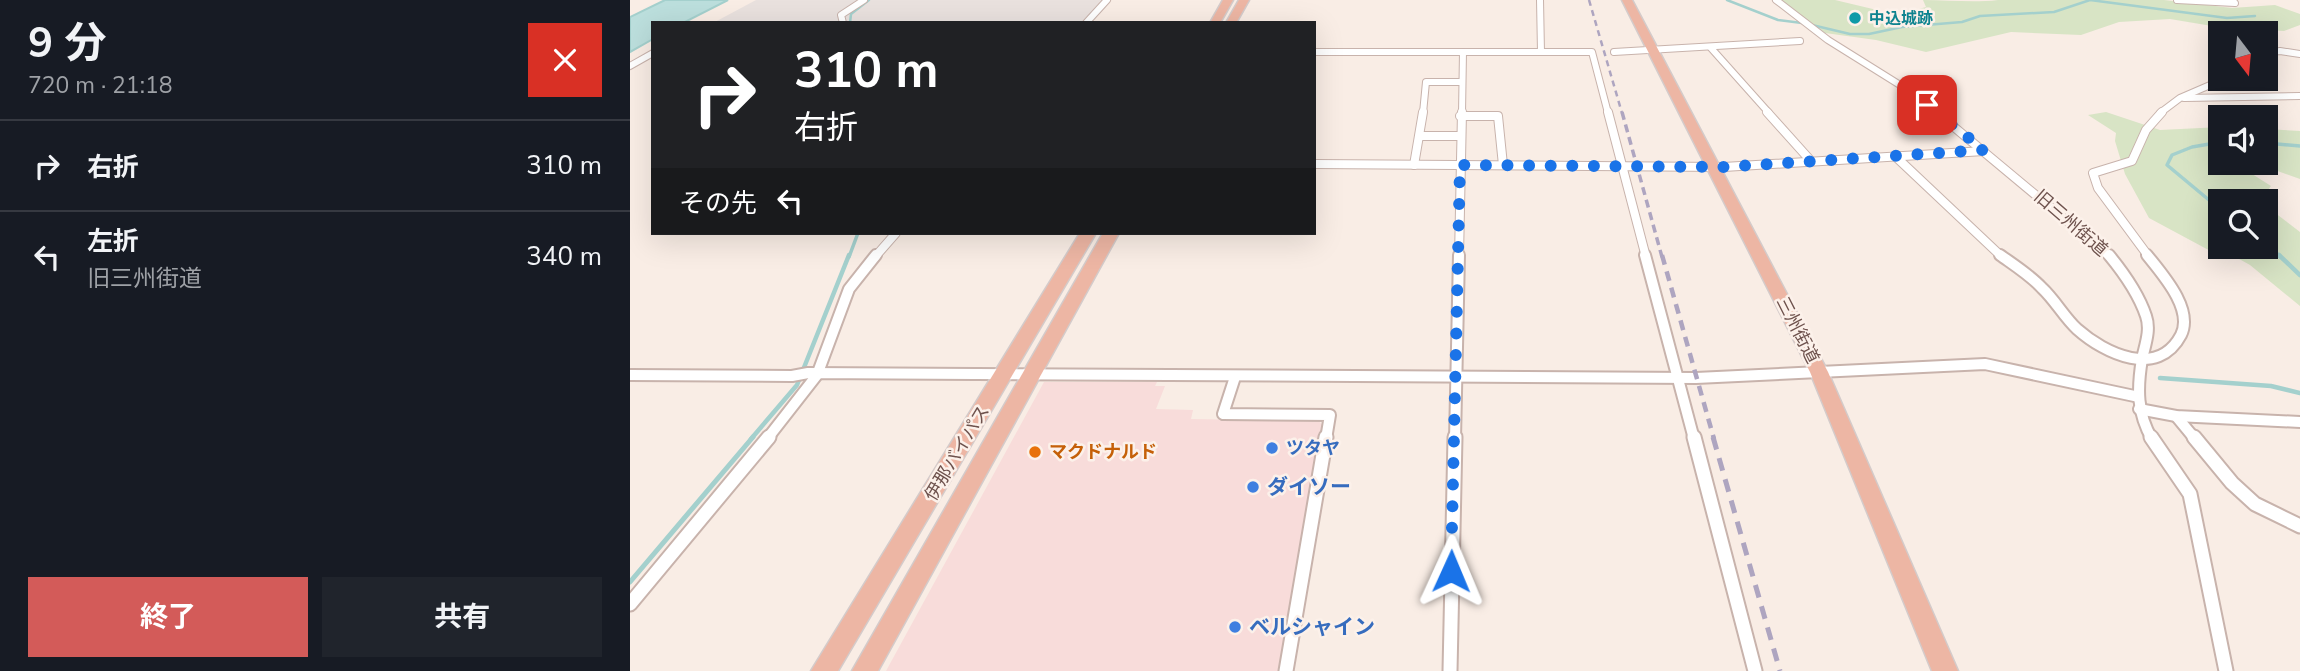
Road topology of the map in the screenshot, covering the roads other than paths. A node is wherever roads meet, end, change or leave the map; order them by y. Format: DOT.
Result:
graph roads {
  1 [pos="864,0"];
  2 [pos="1107,0"];
  3 [pos="1228,0"];
  4 [pos="1244,0"];
  5 [pos="1540,0"];
  6 [pos="1627,0"];
  7 [pos="1776,0"];
  8 [pos="2177,0"];
  9 [pos="2232,0"];
  10 [pos="842,21"];
  11 [pos="1088,21"];
  12 [pos="1216,21"];
  13 [pos="1232,21"];
  14 [pos="1800,41"];
  15 [pos="1711,48"];
  16 [pos="1652,50"];
  17 [pos="1316,51"];
  18 [pos="2278,51"];
  19 [pos="1463,52"];
  20 [pos="1541,52"];
  21 [pos="1614,52"];
  22 [pos="651,54"];
  23 [pos="2300,54"];
  24 [pos="630,66"];
  25 [pos="1461,82"];
  26 [pos="2208,86"];
  27 [pos="2300,96"];
  28 [pos="2179,98"];
  29 [pos="1460,116"];
  30 [pos="1421,136"];
  31 [pos="1460,136"];
  32 [pos="1984,150"];
  33 [pos="1895,156"];
  34 [pos="1811,162"];
  35 [pos="1316,164"];
  36 [pos="1415,165"];
  37 [pos="1460,165"];
  38 [pos="1503,165"];
  39 [pos="1621,166"];
  40 [pos="1714,167"];
  41 [pos="894,235"];
  42 [pos="1087,235"];
  43 [pos="1110,235"];
  44 [pos="2142,361"];
  45 [pos="1819,372"];
  46 [pos="813,374"];
  47 [pos="630,375"];
  48 [pos="1004,376"];
  49 [pos="1031,377"];
  50 [pos="1235,377"];
  51 [pos="1455,378"];
  52 [pos="1677,378"];
  53 [pos="2139,403"];
  54 [pos="2176,416"];
  55 [pos="2300,422"];
  56 [pos="2300,526"];
  57 [pos="630,604"];
  58 [pos="824,671"];
  59 [pos="865,671"];
  60 [pos="1286,671"];
  61 [pos="1450,671"];
  62 [pos="1755,671"];
  63 [pos="1945,671"];
  64 [pos="2226,671"];
  1 -- 10 [label="street"];
  2 -- 11 [label="street"];
  3 -- 12 [label="highway"];
  4 -- 13 [label="highway"];
  5 -- 20 [label="street"];
  6 -- 16 [label="highway, 三州街道"];
  7 -- 32 [label="street, 旧三州街道"];
  8 -- 9 [label="street"];
  14 -- 15 [label="street"];
  15 -- 16 [label="street"];
  15 -- 34 [label="street"];
  16 -- 21 [label="street"];
  16 -- 40 [label="highway, 三州街道"];
  17 -- 19 [label="street"];
  18 -- 23 [label="street"];
  19 -- 20 [label="street"];
  19 -- 25 [label="street"];
  20 -- 39 [label="street"];
  22 -- 24 [label="street"];
  25 -- 29 [label="street"];
  25 -- 30 [label="street"];
  26 -- 28 [label="street"];
  27 -- 28 [label="street"];
  28 -- 44 [label="street"];
  29 -- 31 [label="street"];
  29 -- 38 [label="street"];
  30 -- 31 [label="street"];
  30 -- 36 [label="street"];
  31 -- 37 [label="street"];
  32 -- 33 [label="street"];
  32 -- 44 [label="street, 旧三州街道"];
  33 -- 34 [label="street"];
  33 -- 44 [label="street"];
  34 -- 40 [label="street"];
  35 -- 36 [label="street"];
  36 -- 37 [label="street"];
  37 -- 38 [label="street"];
  37 -- 51 [label="street"];
  38 -- 39 [label="street"];
  39 -- 40 [label="street"];
  39 -- 52 [label="street"];
  40 -- 45 [label="highway, 三州街道"];
  41 -- 46 [label="street"];
  42 -- 48 [label="highway, 伊那バイパス"];
  43 -- 49 [label="highway, 伊那バイパス"];
  44 -- 53 [label="street, 旧三州街道"];
  45 -- 52 [label="street"];
  45 -- 53 [label="street"];
  45 -- 63 [label="highway, 三州街道"];
  46 -- 47 [label="street"];
  46 -- 48 [label="street"];
  46 -- 57 [label="street"];
  48 -- 49 [label="street"];
  48 -- 58 [label="highway, 伊那バイパス"];
  49 -- 50 [label="street"];
  49 -- 59 [label="highway, 伊那バイパス"];
  50 -- 51 [label="street"];
  50 -- 60 [label="street"];
  51 -- 52 [label="street"];
  51 -- 61 [label="street"];
  52 -- 62 [label="street"];
  53 -- 54 [label="street"];
  53 -- 64 [label="street, 旧三州街道"];
  54 -- 55 [label="street"];
  54 -- 56 [label="street"];
}
